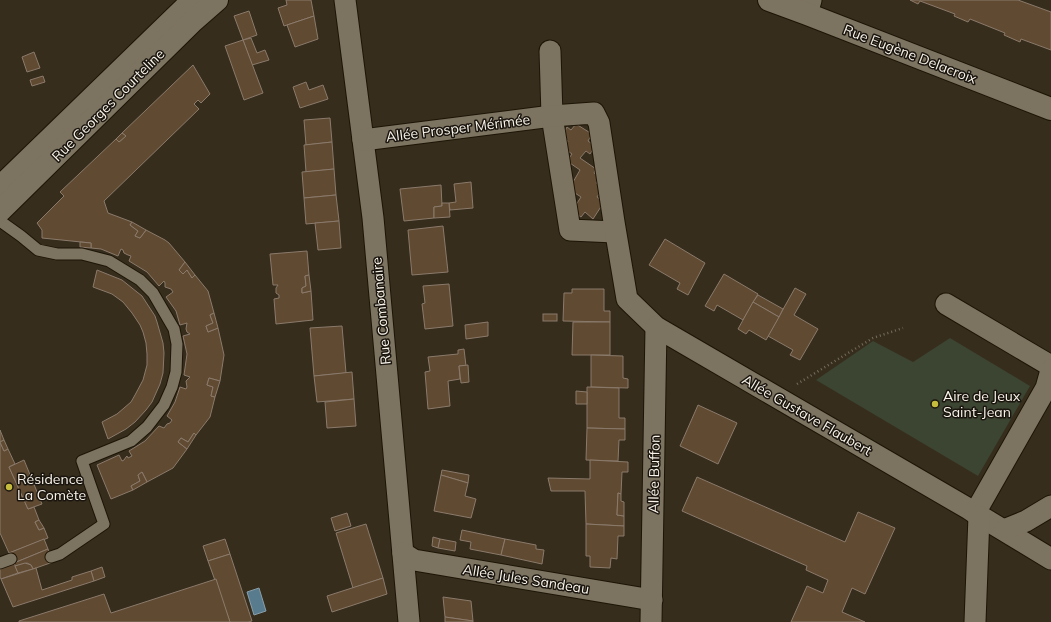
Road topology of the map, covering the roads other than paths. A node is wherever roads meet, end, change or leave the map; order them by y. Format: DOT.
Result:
graph roads {
  1 [pos="192,0"];
  2 [pos="217,0"];
  3 [pos="345,0"];
  4 [pos="769,0"];
  5 [pos="809,7"];
  6 [pos="550,50"];
  7 [pos="1051,109"];
  8 [pos="552,116"];
  9 [pos="363,140"];
  10 [pos="0,187"];
  11 [pos="0,211"];
  12 [pos="0,220"];
  13 [pos="616,232"];
  14 [pos="946,304"];
  15 [pos="656,327"];
  16 [pos="1051,366"];
  17 [pos="1051,370"];
  18 [pos="1051,506"];
  19 [pos="977,514"];
  20 [pos="1004,530"];
  21 [pos="403,553"];
  22 [pos="51,557"];
  23 [pos="12,559"];
  24 [pos="1051,559"];
  25 [pos="0,563"];
  26 [pos="652,600"];
  27 [pos="409,622"];
  28 [pos="651,622"];
  29 [pos="975,622"];
  1 -- 10 [label="street, Rue Georges Courteline"];
  2 -- 11 [label="street, Rue Georges Courteline"];
  3 -- 9 [label="street, Rue Combanaire"];
  4 -- 5 [label="street, Rue Eugène Delacroix"];
  5 -- 7 [label="street, Rue Eugène Delacroix"];
  6 -- 8 [label="street"];
  8 -- 9 [label="street, Allée Prosper Mérimée"];
  8 -- 13 [label="street"];
  8 -- 13 [label="street, Allée Gustave Flaubert"];
  9 -- 21 [label="street, Rue Combanaire"];
  12 -- 22 [label="lane"];
  13 -- 15 [label="street, Allée Gustave Flaubert"];
  14 -- 16 [label="street"];
  15 -- 19 [label="street, Allée Gustave Flaubert"];
  15 -- 26 [label="street, Allée Buffon"];
  17 -- 19 [label="street"];
  18 -- 20 [label="street"];
  19 -- 20 [label="street, Allée Gustave Flaubert"];
  19 -- 29 [label="street"];
  20 -- 24 [label="street, Allée Gustave Flaubert"];
  21 -- 26 [label="street, Allée Jules Sandeau"];
  21 -- 27 [label="street, Rue Combanaire"];
  23 -- 25 [label="lane"];
  26 -- 28 [label="street, Allée Buffon"];
}
